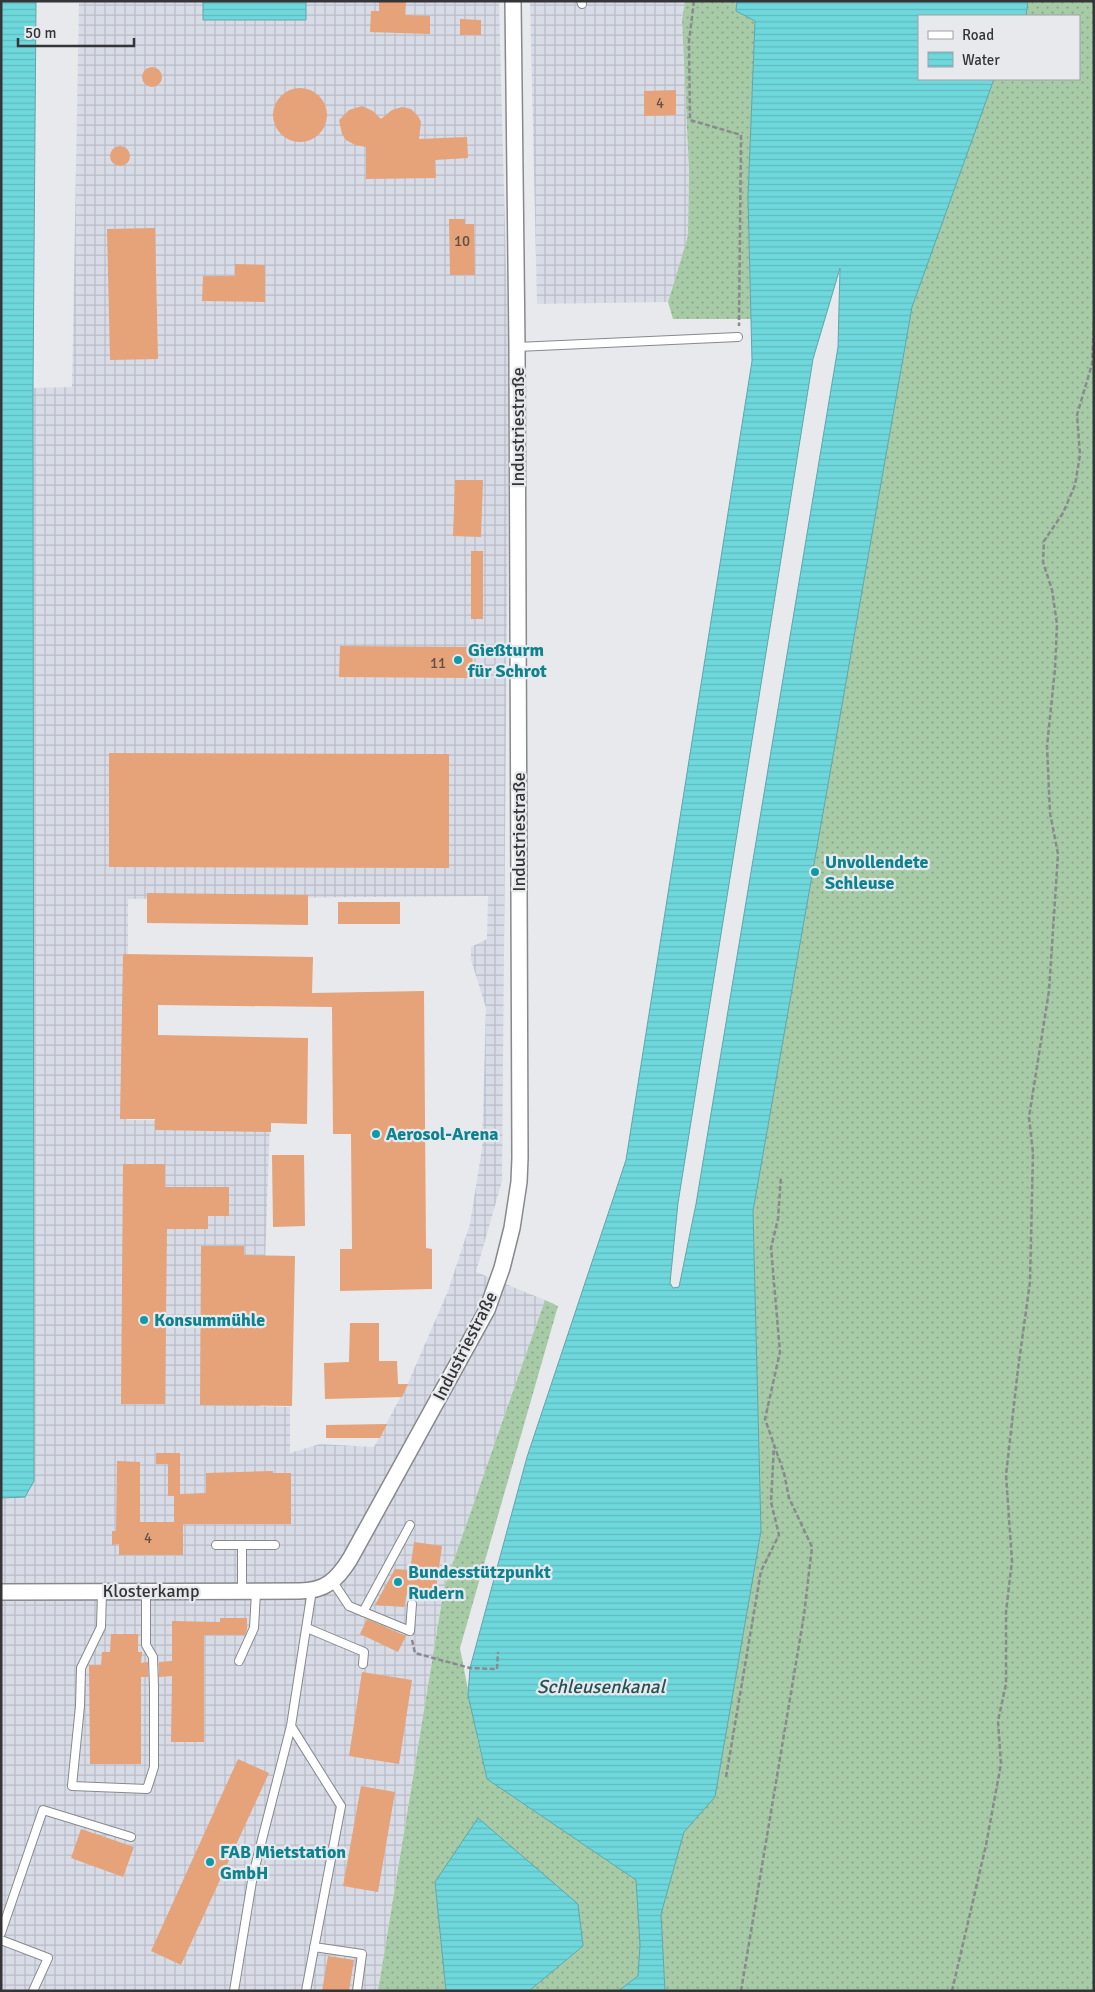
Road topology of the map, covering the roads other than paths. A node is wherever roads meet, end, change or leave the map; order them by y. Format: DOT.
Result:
graph roads {
  1 [pos="513,1"];
  2 [pos="738,337"];
  3 [pos="517,347"];
  4 [pos="410,1524"];
  5 [pos="216,1545"];
  6 [pos="242,1545"];
  7 [pos="275,1545"];
  8 [pos="333,1582"];
  9 [pos="306,1591"];
  10 [pos="1,1592"];
  11 [pos="102,1592"];
  12 [pos="146,1592"];
  13 [pos="249,1592"];
  14 [pos="412,1604"];
  15 [pos="363,1612"];
  16 [pos="307,1628"];
  17 [pos="240,1661"];
  18 [pos="363,1664"];
  19 [pos="291,1726"];
  20 [pos="131,1837"];
  21 [pos="1,1934"];
  22 [pos="1,1940"];
  23 [pos="314,1948"];
  24 [pos="33,1991"];
  25 [pos="234,1991"];
  26 [pos="306,1991"];
  27 [pos="356,1991"];
  1 -- 3 [label="street, Industriestraße"];
  2 -- 3 [label="lane"];
  3 -- 8 [label="street, Industriestraße"];
  4 -- 15 [label="lane"];
  5 -- 6 [label="lane"];
  6 -- 7 [label="lane"];
  6 -- 13 [label="lane"];
  8 -- 9 [label="street"];
  8 -- 15 [label="lane"];
  9 -- 13 [label="street, Klosterkamp"];
  9 -- 16 [label="lane"];
  10 -- 11 [label="street, Klosterkamp"];
  11 -- 12 [label="street, Klosterkamp"];
  11 -- 12 [label="lane"];
  12 -- 13 [label="street, Klosterkamp"];
  13 -- 17 [label="lane"];
  14 -- 15 [label="lane"];
  16 -- 18 [label="lane"];
  16 -- 19 [label="lane"];
  19 -- 23 [label="lane"];
  19 -- 25 [label="lane"];
  20 -- 21 [label="lane"];
  22 -- 24 [label="lane"];
  23 -- 26 [label="lane"];
  23 -- 27 [label="lane"];
}
